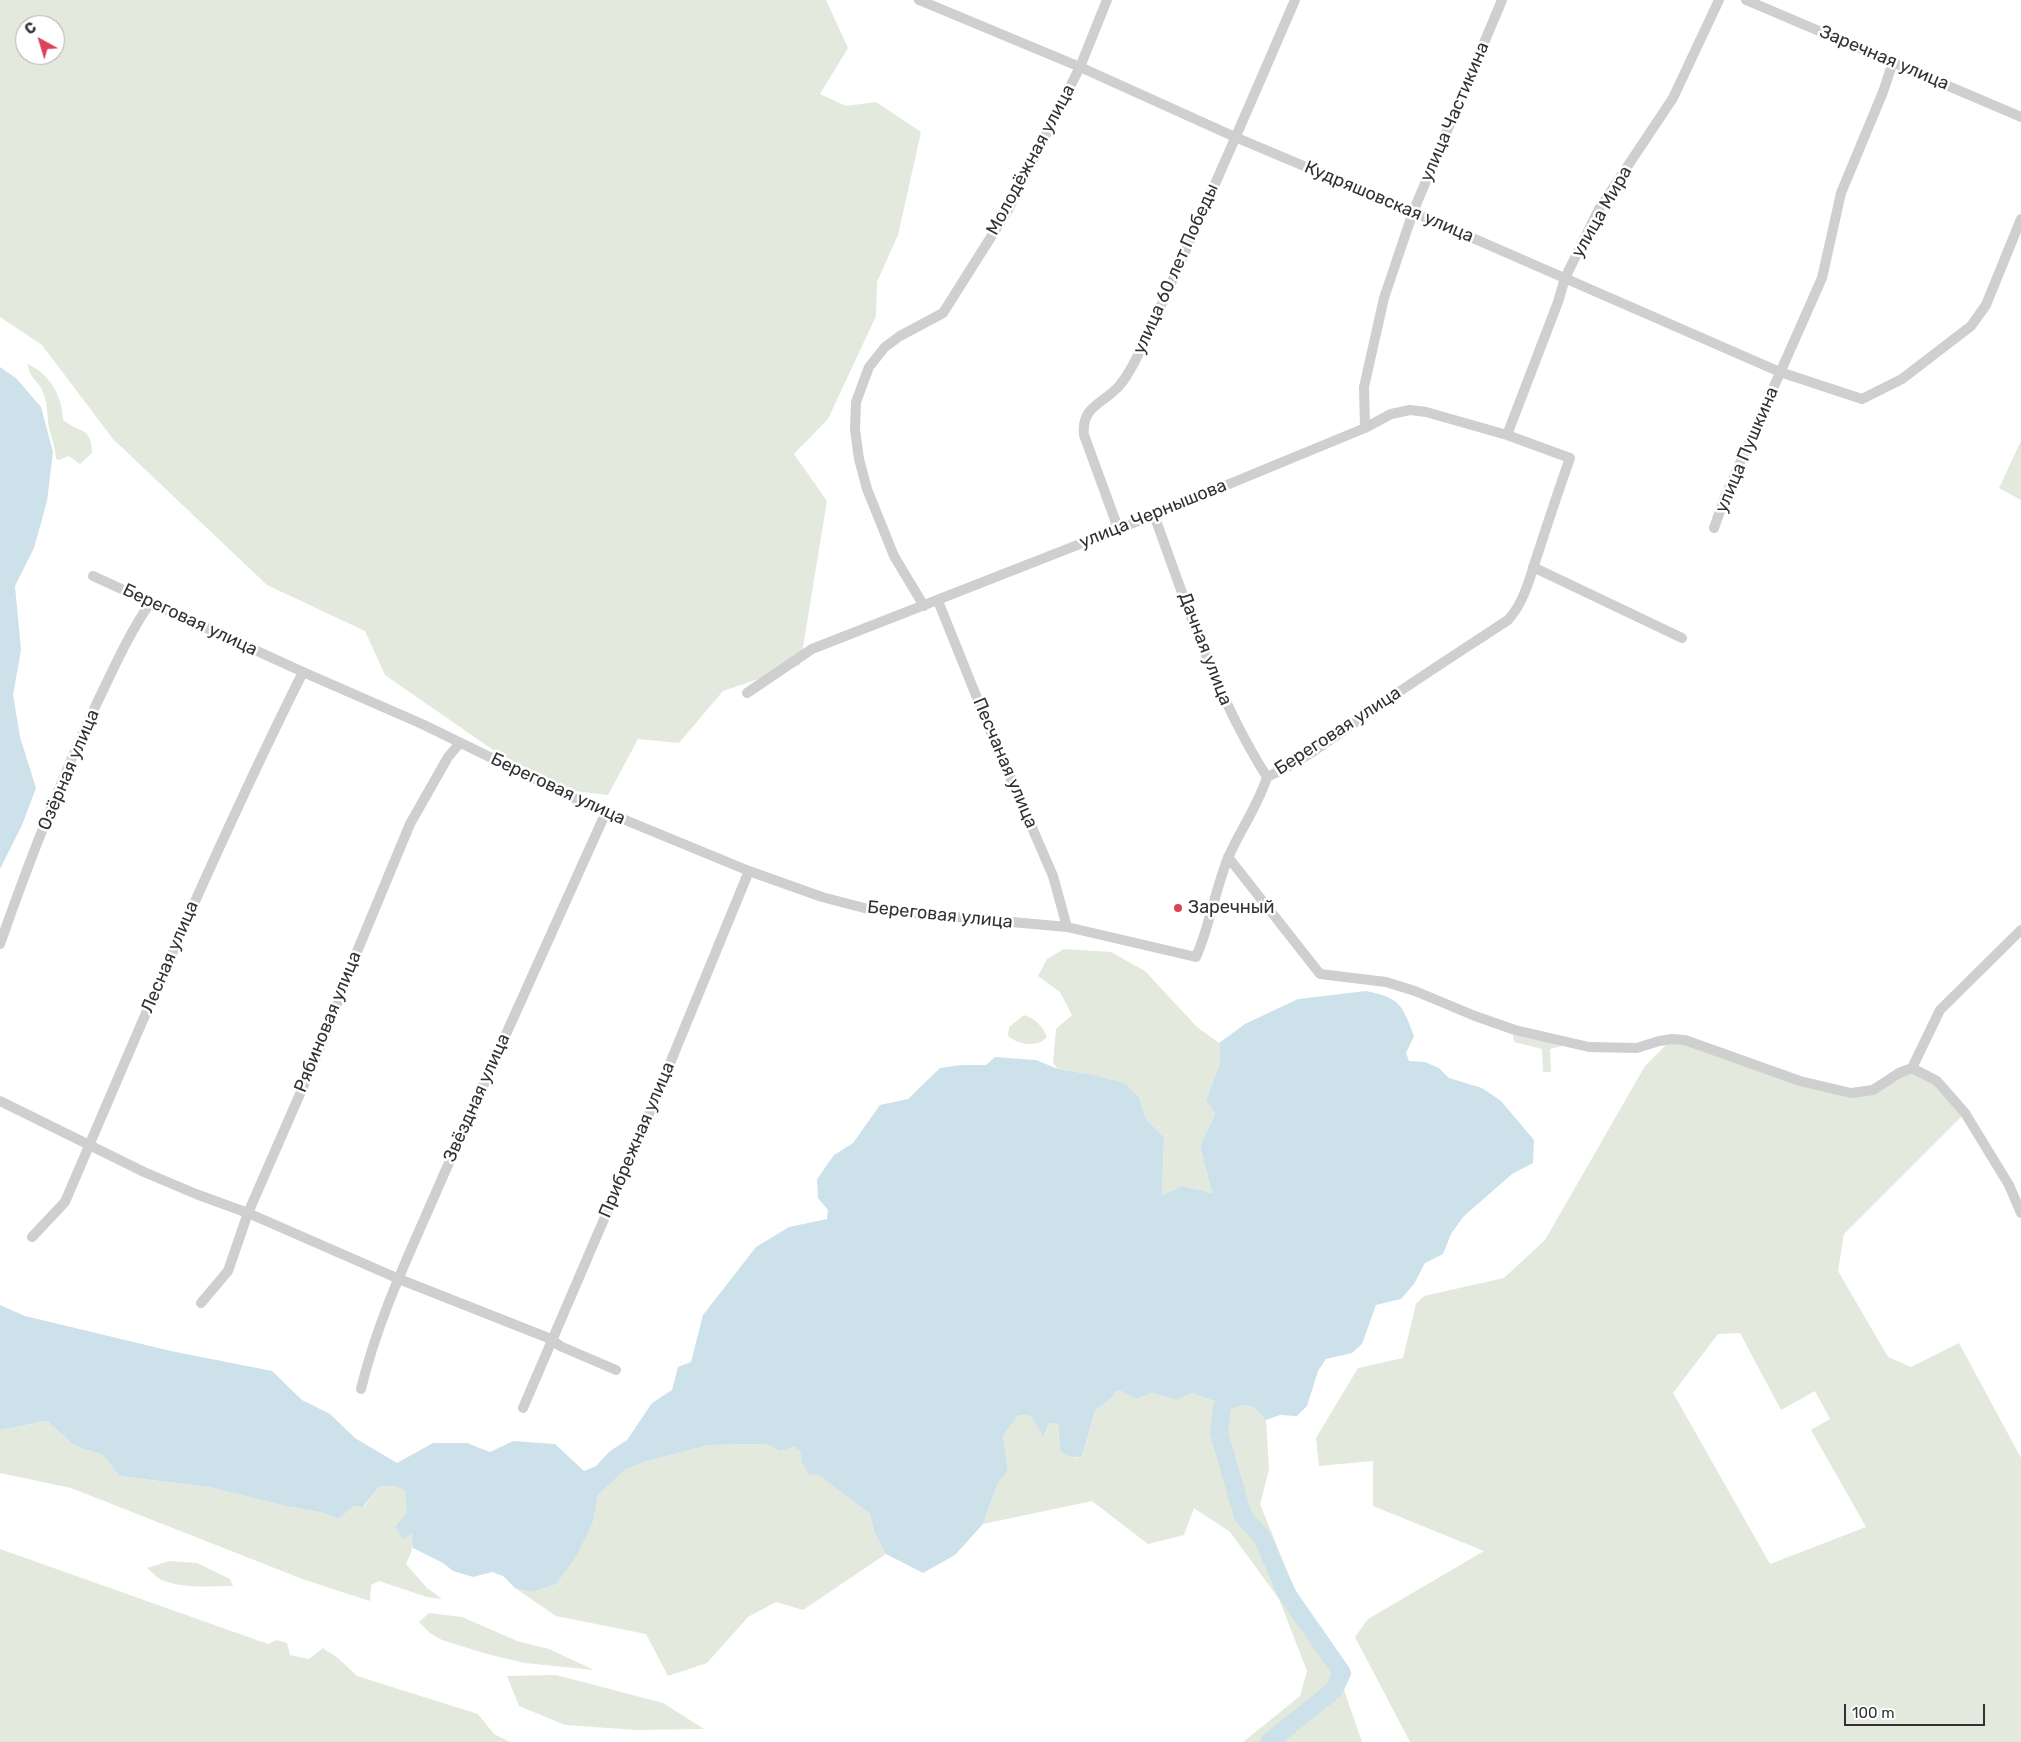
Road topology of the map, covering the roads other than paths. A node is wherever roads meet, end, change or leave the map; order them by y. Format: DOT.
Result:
graph roads {
  1 [pos="919,0"];
  2 [pos="1107,0"];
  3 [pos="1295,0"];
  4 [pos="1502,0"];
  5 [pos="1719,0"];
  6 [pos="1746,0"];
  7 [pos="1893,62"];
  8 [pos="1080,67"];
  9 [pos="2021,117"];
  10 [pos="1235,138"];
  11 [pos="1414,212"];
  12 [pos="2021,219"];
  13 [pos="1565,278"];
  14 [pos="1780,372"];
  15 [pos="1365,428"];
  16 [pos="1507,435"];
  17 [pos="1570,458"];
  18 [pos="1154,515"];
  19 [pos="1118,528"];
  20 [pos="1714,528"];
  21 [pos="1533,567"];
  22 [pos="93,576"];
  23 [pos="938,601"];
  24 [pos="150,603"];
  25 [pos="924,606"];
  26 [pos="1682,638"];
  27 [pos="303,672"];
  28 [pos="748,693"];
  29 [pos="460,743"];
  30 [pos="1267,777"];
  31 [pos="606,812"];
  32 [pos="1228,858"];
  33 [pos="749,871"];
  34 [pos="1068,927"];
  35 [pos="2021,930"];
  36 [pos="0,944"];
  37 [pos="1912,1068"];
  38 [pos="0,1101"];
  39 [pos="90,1144"];
  40 [pos="2021,1213"];
  41 [pos="248,1214"];
  42 [pos="32,1237"];
  43 [pos="399,1279"];
  44 [pos="201,1303"];
  45 [pos="551,1339"];
  46 [pos="616,1370"];
  47 [pos="361,1389"];
  48 [pos="522,1408"];
  1 -- 8 [label="street, Кудряшовская улица"];
  2 -- 8 [label="street, Молодёжная улица"];
  3 -- 10 [label="street, улица 60 лет Победы"];
  4 -- 11 [label="street, улица Частикина"];
  5 -- 13 [label="street, улица Мира"];
  6 -- 7 [label="street, Заречная улица"];
  7 -- 9 [label="street, Заречная улица"];
  7 -- 14 [label="street, улица Пушкина"];
  8 -- 10 [label="street, Кудряшовская улица"];
  8 -- 25 [label="street, Молодёжная улица"];
  10 -- 11 [label="street, Кудряшовская улица"];
  10 -- 19 [label="street, улица 60 лет Победы"];
  11 -- 13 [label="street, Кудряшовская улица"];
  11 -- 15 [label="street, улица Частикина"];
  12 -- 14 [label="street, Кудряшовская улица"];
  13 -- 14 [label="street, Кудряшовская улица"];
  13 -- 16 [label="street, улица Мира"];
  14 -- 20 [label="street, улица Пушкина"];
  15 -- 16 [label="street, улица Чернышова"];
  15 -- 18 [label="street, улица Чернышова"];
  16 -- 17 [label="street, улица Чернышова"];
  17 -- 21 [label="street, Береговая улица"];
  18 -- 19 [label="street, улица Чернышова"];
  18 -- 30 [label="street, Дачная улица"];
  19 -- 23 [label="street, улица Чернышова"];
  21 -- 26 [label="street"];
  21 -- 30 [label="street, Береговая улица"];
  22 -- 24 [label="street, Береговая улица"];
  23 -- 25 [label="street, улица Чернышова"];
  23 -- 34 [label="street, Песчаная улица"];
  24 -- 27 [label="street, Береговая улица"];
  24 -- 36 [label="street, Озёрная улица"];
  25 -- 28 [label="street, улица Чернышова"];
  27 -- 29 [label="street, Береговая улица"];
  27 -- 39 [label="street, Лесная улица"];
  29 -- 31 [label="street, Береговая улица"];
  29 -- 41 [label="street, Рябиновая улица"];
  30 -- 32 [label="street, Береговая улица"];
  31 -- 33 [label="street, Береговая улица"];
  31 -- 43 [label="street, Звёздная улица"];
  32 -- 34 [label="street, Береговая улица"];
  32 -- 37 [label="street"];
  33 -- 34 [label="street, Береговая улица"];
  33 -- 45 [label="street, Прибрежная улица"];
  35 -- 37 [label="street"];
  37 -- 40 [label="street"];
  38 -- 39 [label="street"];
  39 -- 41 [label="street"];
  39 -- 42 [label="street, Лесная улица"];
  41 -- 43 [label="street"];
  41 -- 44 [label="street, Рябиновая улица"];
  43 -- 45 [label="street"];
  43 -- 47 [label="street, Звёздная улица"];
  45 -- 46 [label="street"];
  45 -- 48 [label="street, Прибрежная улица"];
}
